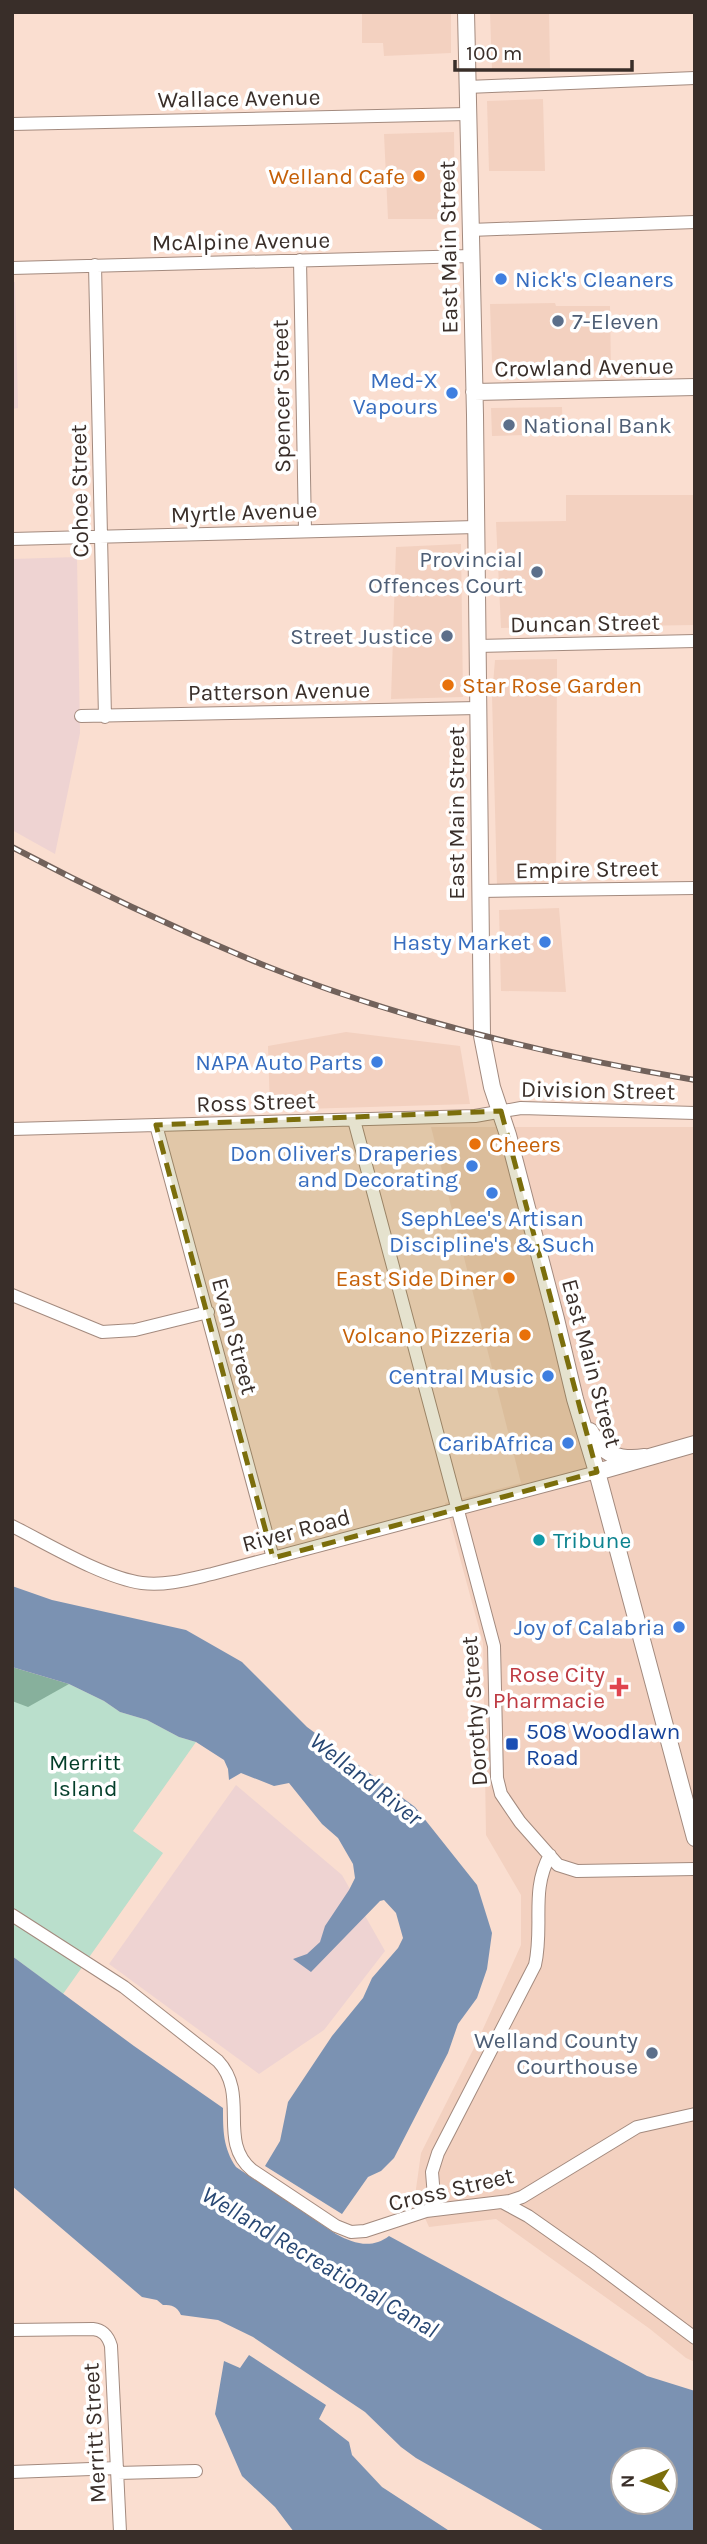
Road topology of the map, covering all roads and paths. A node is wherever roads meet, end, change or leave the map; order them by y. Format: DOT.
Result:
graph roads {
  1 [pos="466,12"];
  2 [pos="695,78"];
  3 [pos="467,87"];
  4 [pos="467,114"];
  5 [pos="12,124"];
  6 [pos="695,222"];
  7 [pos="470,230"];
  8 [pos="471,256"];
  9 [pos="300,260"];
  10 [pos="95,265"];
  11 [pos="12,268"];
  12 [pos="695,387"];
  13 [pos="474,392"];
  14 [pos="476,527"];
  15 [pos="305,531"];
  16 [pos="101,537"];
  17 [pos="12,539"];
  18 [pos="695,641"];
  19 [pos="477,646"];
  20 [pos="478,708"];
  21 [pos="81,716"];
  22 [pos="105,717"];
  23 [pos="695,888"];
  24 [pos="480,891"];
  25 [pos="501,1111"];
  26 [pos="695,1113"];
  27 [pos="354,1120"];
  28 [pos="156,1125"];
  29 [pos="12,1129"];
  30 [pos="12,1295"];
  31 [pos="208,1312"];
  32 [pos="571,1376"];
  33 [pos="695,1444"];
  34 [pos="645,1457"];
  35 [pos="597,1472"];
  36 [pos="458,1509"];
  37 [pos="12,1526"];
  38 [pos="273,1558"];
  39 [pos="695,1838"];
  40 [pos="550,1855"];
  41 [pos="695,1869"];
  42 [pos="12,1915"];
  43 [pos="695,2114"];
  44 [pos="504,2203"];
  45 [pos="435,2209"];
  46 [pos="12,2330"];
  47 [pos="695,2338"];
  48 [pos="117,2471"];
  49 [pos="196,2471"];
  50 [pos="12,2472"];
  51 [pos="120,2532"];
  1 -- 3 [label="main road, East Main Street"];
  2 -- 3 [label="street"];
  3 -- 4 [label="main road, East Main Street"];
  4 -- 5 [label="street, Wallace Avenue"];
  4 -- 7 [label="main road, East Main Street"];
  6 -- 7 [label="street"];
  7 -- 8 [label="main road, East Main Street"];
  8 -- 9 [label="street, McAlpine Avenue"];
  8 -- 13 [label="main road, East Main Street"];
  9 -- 10 [label="street, McAlpine Avenue"];
  9 -- 15 [label="street, Spencer Street"];
  10 -- 11 [label="street, McAlpine Avenue"];
  10 -- 16 [label="street, Cohoe Street"];
  12 -- 13 [label="main road, Crowland Avenue"];
  13 -- 14 [label="main road, East Main Street"];
  14 -- 15 [label="street, Myrtle Avenue"];
  14 -- 19 [label="main road, East Main Street"];
  15 -- 16 [label="street, Myrtle Avenue"];
  16 -- 17 [label="street, Myrtle Avenue"];
  16 -- 22 [label="street, Cohoe Street"];
  18 -- 19 [label="street, Duncan Street"];
  19 -- 20 [label="main road, East Main Street"];
  20 -- 22 [label="street, Patterson Avenue"];
  20 -- 24 [label="main road, East Main Street"];
  21 -- 22 [label="street, Patterson Avenue"];
  23 -- 24 [label="street, Empire Street"];
  24 -- 25 [label="main road, East Main Street"];
  25 -- 26 [label="street, Division Street"];
  25 -- 27 [label="street, Ross Street"];
  25 -- 32 [label="main road, East Main Street"];
  27 -- 28 [label="street, Ross Street"];
  27 -- 36 [label="street, Dorothy Street"];
  28 -- 29 [label="street, Ross Street"];
  28 -- 31 [label="street, Evan Street"];
  30 -- 31 [label="street"];
  31 -- 38 [label="street, Evan Street"];
  32 -- 34 [label="main road"];
  32 -- 35 [label="main road, East Main Street"];
  33 -- 34 [label="main road"];
  34 -- 35 [label="main road"];
  35 -- 36 [label="street, River Road"];
  35 -- 39 [label="main road, East Main Street"];
  36 -- 38 [label="street, River Road"];
  36 -- 40 [label="street, Dorothy Street"];
  37 -- 38 [label="street, River Road"];
  40 -- 41 [label="street, Dorothy Street"];
  40 -- 45 [label="street"];
  42 -- 45 [label="street, Cross Street"];
  43 -- 44 [label="street, Cross Street"];
  44 -- 45 [label="street, Cross Street"];
  44 -- 47 [label="street"];
  46 -- 48 [label="street, Merritt Street"];
  48 -- 49 [label="street"];
  48 -- 50 [label="street"];
  48 -- 51 [label="street, Merritt Street"];
}
